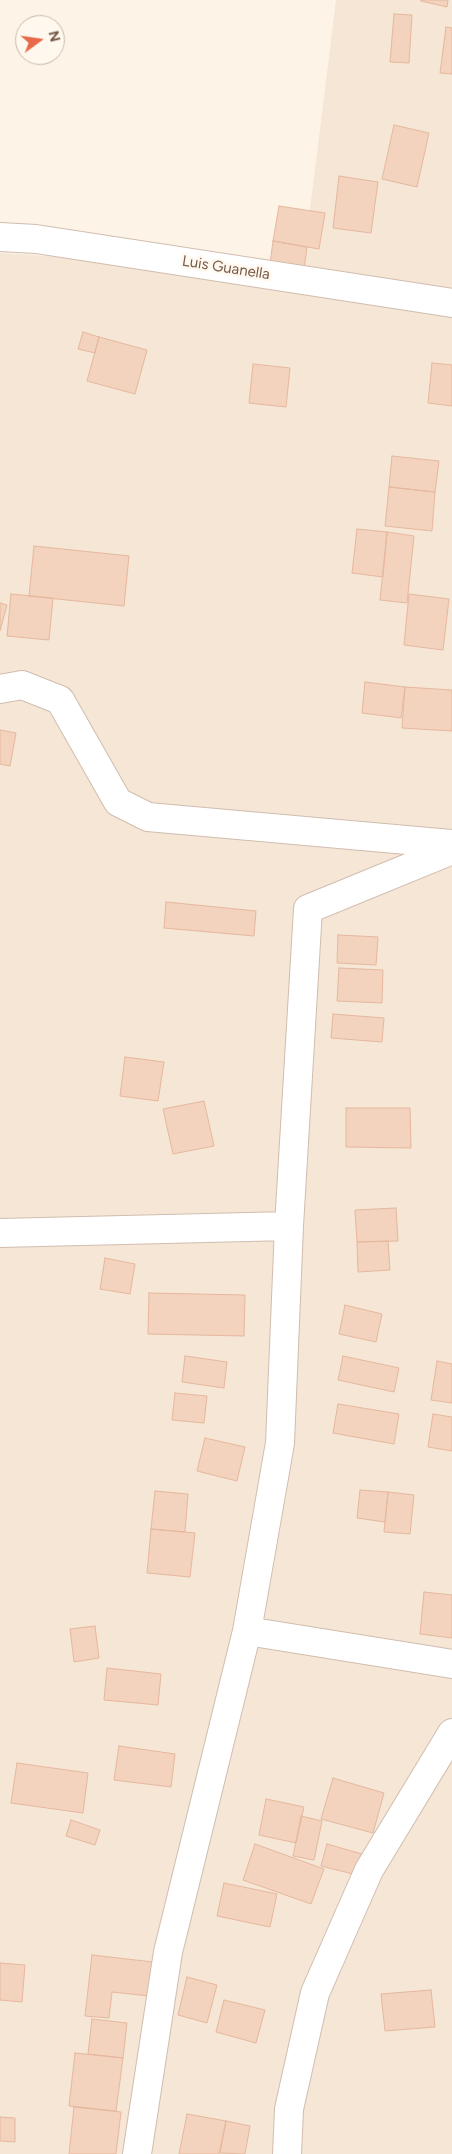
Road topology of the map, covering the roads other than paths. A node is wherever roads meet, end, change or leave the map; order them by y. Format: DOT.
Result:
graph roads {
  1 [pos="0,237"];
  2 [pos="452,303"];
  3 [pos="0,689"];
  4 [pos="452,844"];
  5 [pos="452,850"];
  6 [pos="289,1226"];
  7 [pos="0,1233"];
  8 [pos="247,1631"];
  9 [pos="452,1664"];
  10 [pos="452,1733"];
  11 [pos="137,2154"];
  12 [pos="287,2154"];
  1 -- 2 [label="street, Luis Guanella"];
  3 -- 4 [label="street"];
  5 -- 6 [label="street"];
  6 -- 7 [label="street"];
  6 -- 8 [label="street"];
  8 -- 9 [label="street"];
  8 -- 11 [label="street"];
  10 -- 12 [label="street"];
}
